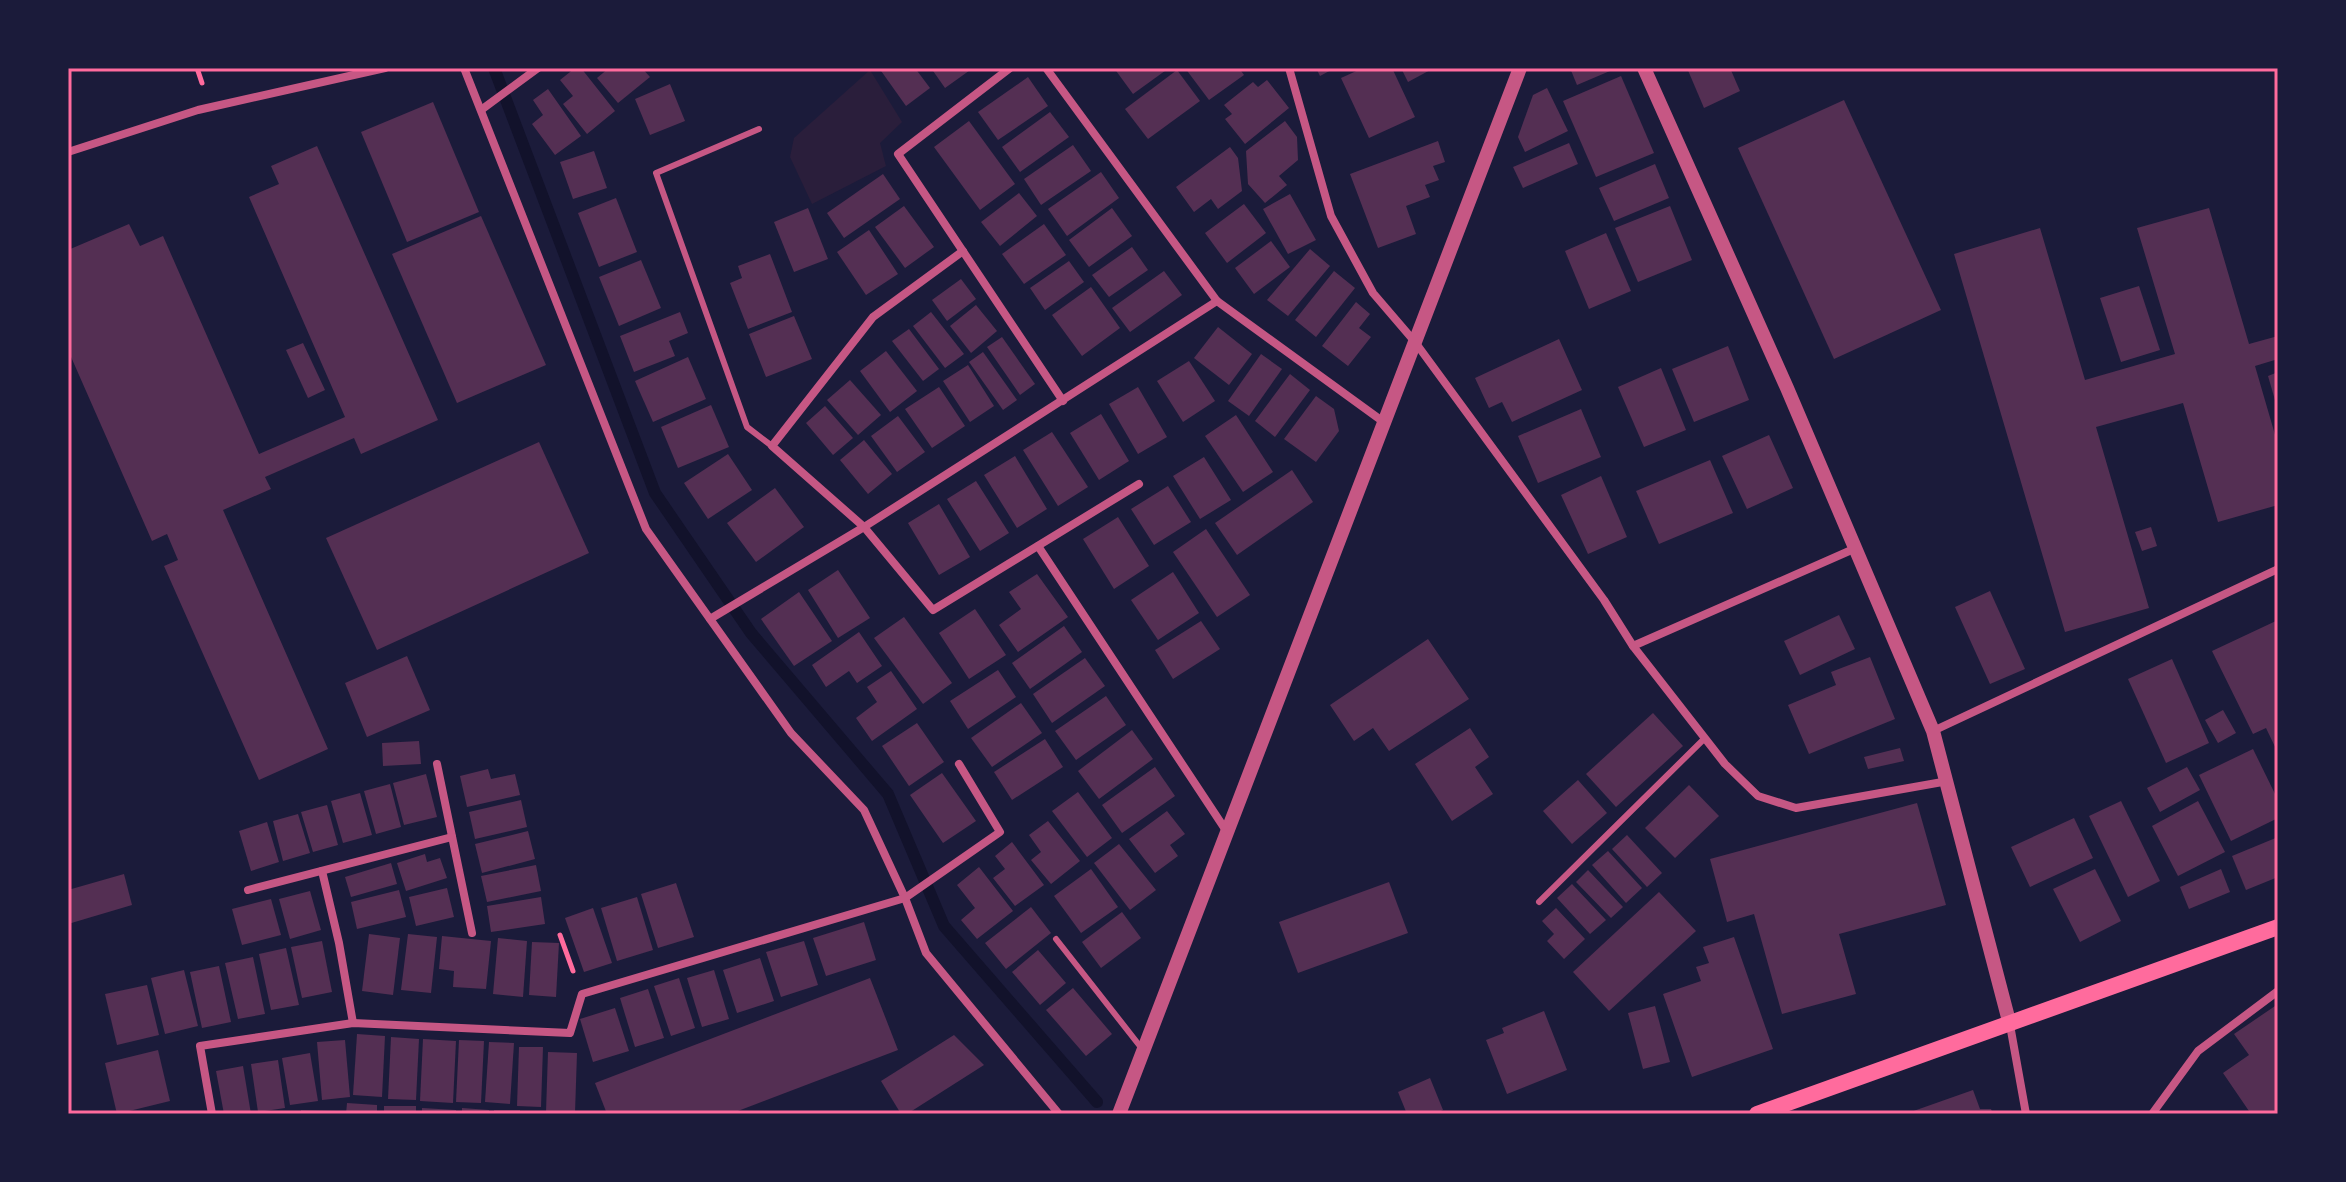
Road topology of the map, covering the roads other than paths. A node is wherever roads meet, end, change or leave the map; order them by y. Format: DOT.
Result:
graph roads {
  1 [pos="385,68"];
  2 [pos="464,68"];
  3 [pos="538,68"];
  4 [pos="1010,68"];
  5 [pos="1046,68"];
  6 [pos="1289,68"];
  7 [pos="1520,68"];
  8 [pos="1644,68"];
  9 [pos="481,110"];
  10 [pos="759,129"];
  11 [pos="68,152"];
  12 [pos="963,251"];
  13 [pos="1217,301"];
  14 [pos="1415,342"];
  15 [pos="1063,401"];
  16 [pos="1385,423"];
  17 [pos="772,446"];
  18 [pos="1139,484"];
  19 [pos="864,527"];
  20 [pos="1038,546"];
  21 [pos="1856,548"];
  22 [pos="2278,569"];
  23 [pos="710,619"];
  24 [pos="1633,646"];
  25 [pos="1933,731"];
  26 [pos="1705,738"];
  27 [pos="437,764"];
  28 [pos="959,764"];
  29 [pos="1948,781"];
  30 [pos="1228,833"];
  31 [pos="452,837"];
  32 [pos="322,871"];
  33 [pos="248,890"];
  34 [pos="905,898"];
  35 [pos="1539,902"];
  36 [pos="2278,927"];
  37 [pos="472,933"];
  38 [pos="1056,939"];
  39 [pos="2278,991"];
  40 [pos="353,1023"];
  41 [pos="2010,1025"];
  42 [pos="1144,1051"];
  43 [pos="212,1114"];
  44 [pos="1059,1114"];
  45 [pos="1119,1114"];
  46 [pos="1757,1114"];
  47 [pos="2026,1114"];
  48 [pos="2152,1114"];
  1 -- 11 [label="street"];
  2 -- 9 [label="street"];
  3 -- 9 [label="street"];
  4 -- 12 [label="street"];
  5 -- 13 [label="street"];
  6 -- 14 [label="street"];
  7 -- 14 [label="street"];
  8 -- 21 [label="street"];
  9 -- 23 [label="street"];
  10 -- 17 [label="lane"];
  12 -- 15 [label="street"];
  12 -- 17 [label="street"];
  13 -- 15 [label="street"];
  13 -- 16 [label="street"];
  14 -- 16 [label="street"];
  14 -- 24 [label="street"];
  15 -- 19 [label="street"];
  16 -- 30 [label="street"];
  17 -- 19 [label="street"];
  18 -- 20 [label="street"];
  19 -- 20 [label="street"];
  19 -- 23 [label="street"];
  20 -- 30 [label="street"];
  21 -- 24 [label="street"];
  21 -- 25 [label="street"];
  22 -- 25 [label="street"];
  23 -- 34 [label="street"];
  24 -- 26 [label="street"];
  25 -- 29 [label="street"];
  26 -- 29 [label="street"];
  26 -- 35 [label="lane"];
  27 -- 31 [label="street"];
  28 -- 34 [label="street"];
  29 -- 41 [label="street"];
  30 -- 42 [label="street"];
  31 -- 32 [label="street"];
  31 -- 37 [label="street"];
  32 -- 33 [label="street"];
  32 -- 40 [label="street"];
  34 -- 40 [label="street"];
  34 -- 44 [label="street"];
  36 -- 41 [label="main road"];
  38 -- 42 [label="lane"];
  39 -- 48 [label="street"];
  40 -- 43 [label="street"];
  41 -- 46 [label="main road"];
  41 -- 47 [label="street"];
  42 -- 45 [label="street"];
}
